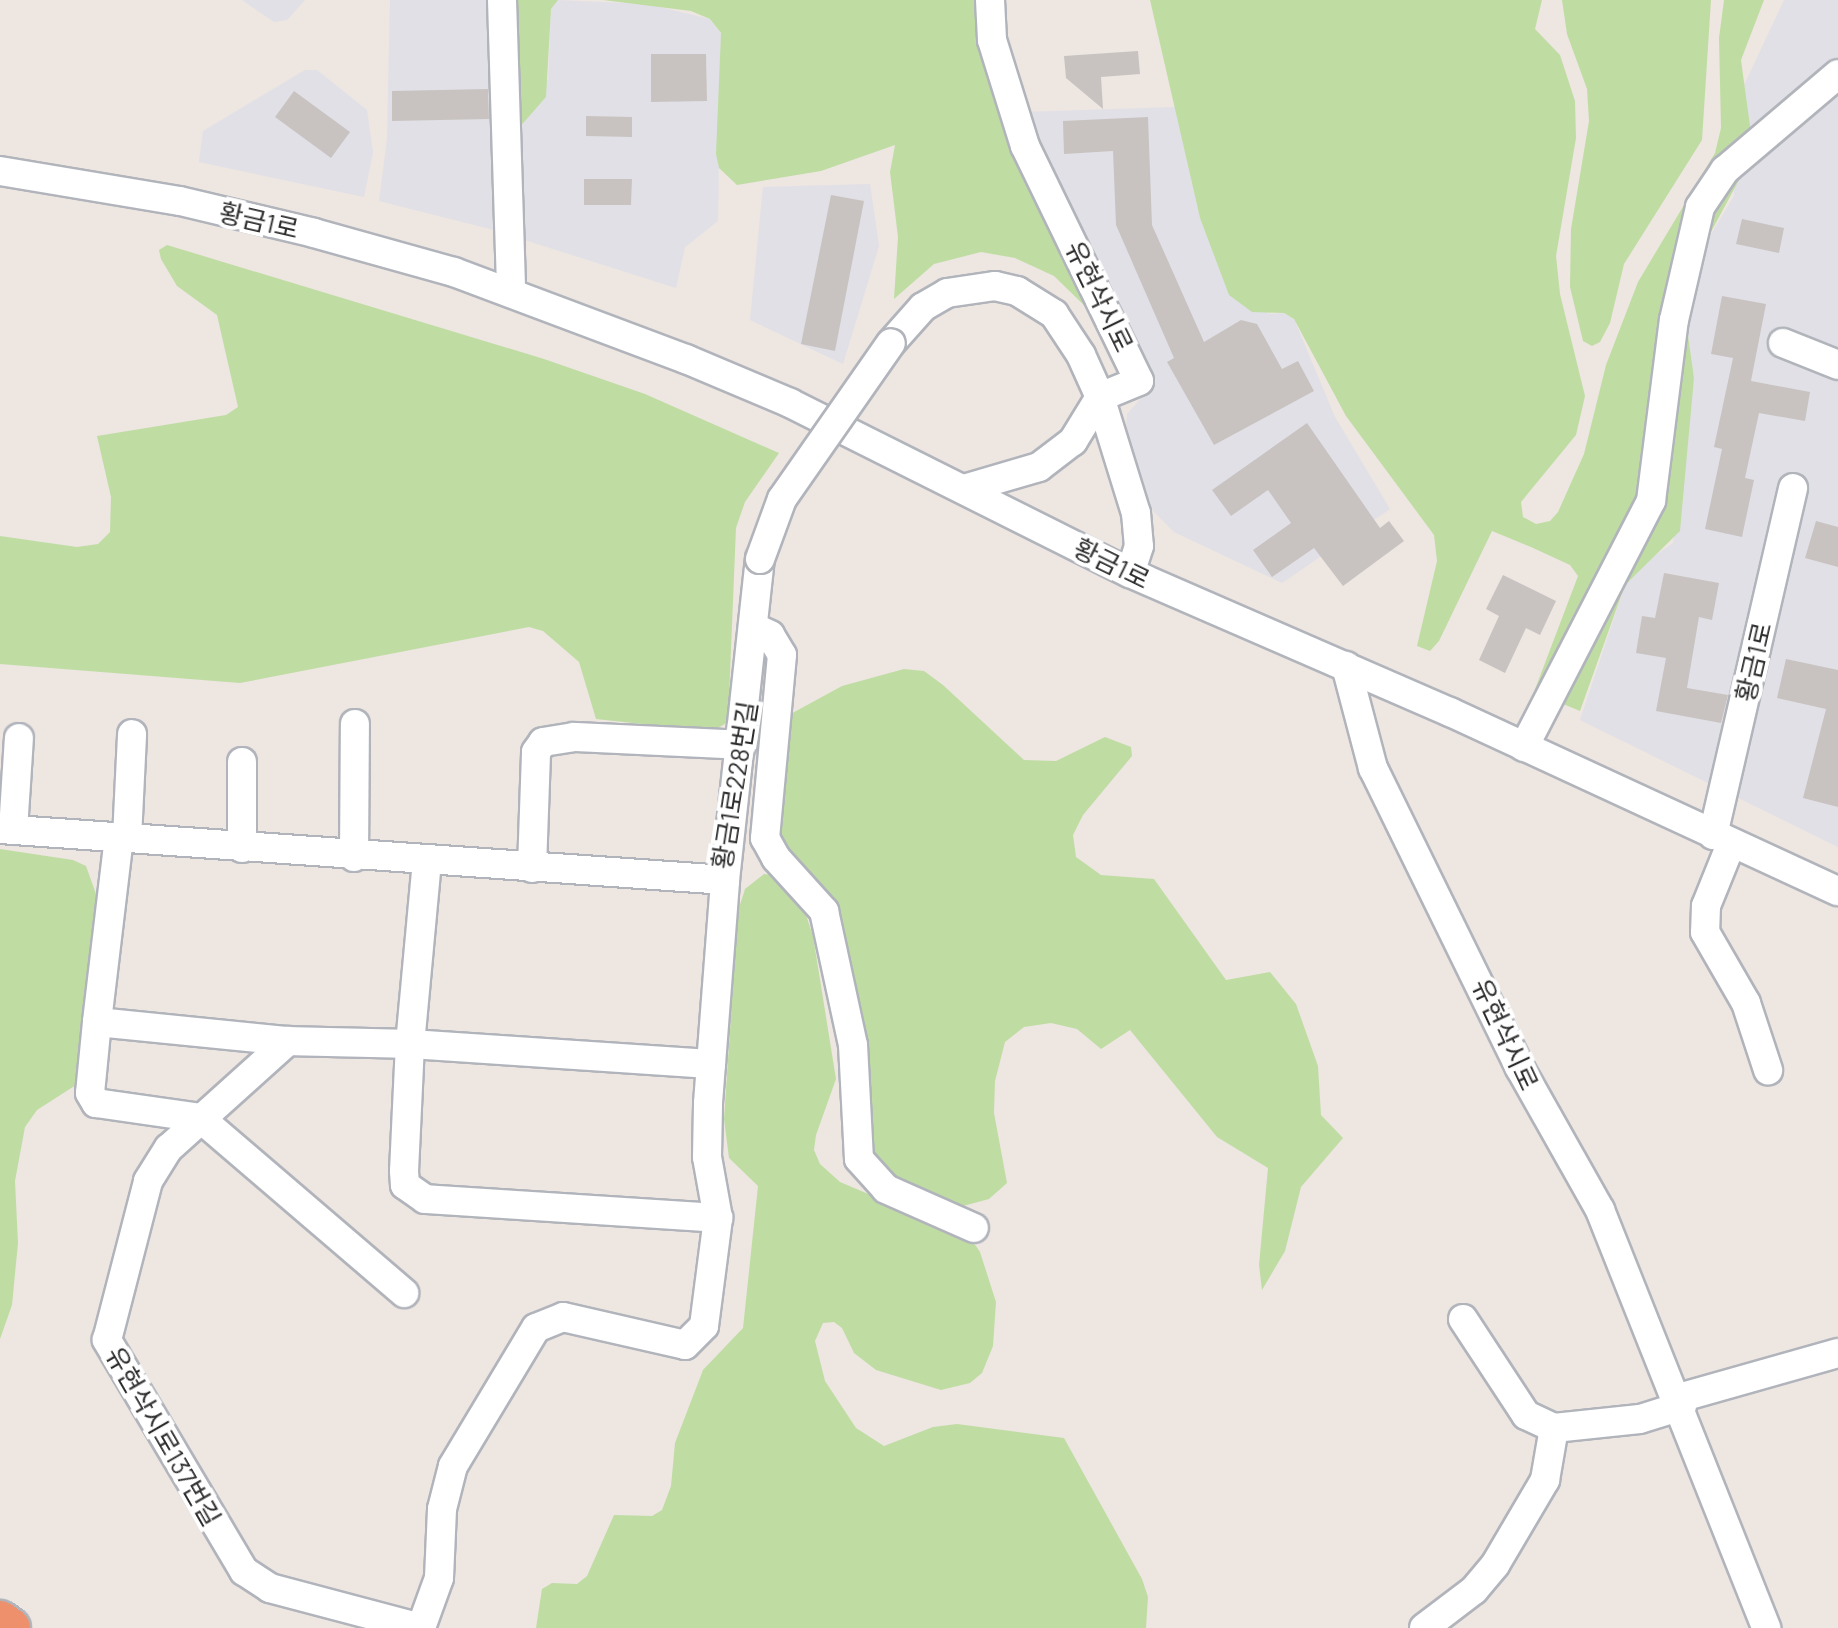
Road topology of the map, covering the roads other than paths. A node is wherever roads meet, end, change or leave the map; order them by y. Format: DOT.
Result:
graph roads {
  1 [pos="502,0"];
  2 [pos="990,0"];
  3 [pos="1838,74"];
  4 [pos="0,171"];
  5 [pos="511,293"];
  6 [pos="1783,343"];
  7 [pos="1838,365"];
  8 [pos="1100,397"];
  9 [pos="1793,488"];
  10 [pos="964,489"];
  11 [pos="1130,573"];
  12 [pos="753,627"];
  13 [pos="1346,666"];
  14 [pos="355,724"];
  15 [pos="132,734"];
  16 [pos="19,738"];
  17 [pos="742,745"];
  18 [pos="1524,747"];
  19 [pos="242,762"];
  20 [pos="6,829"];
  21 [pos="123,838"];
  22 [pos="1722,840"];
  23 [pos="242,848"];
  24 [pos="354,857"];
  25 [pos="427,862"];
  26 [pos="532,868"];
  27 [pos="725,880"];
  28 [pos="1838,891"];
  29 [pos="97,1022"];
  30 [pos="288,1041"];
  31 [pos="410,1044"];
  32 [pos="711,1064"];
  33 [pos="1768,1070"];
  34 [pos="200,1118"];
  35 [pos="718,1218"];
  36 [pos="974,1228"];
  37 [pos="404,1293"];
  38 [pos="1463,1319"];
  39 [pos="1838,1353"];
  40 [pos="1680,1402"];
  41 [pos="1554,1428"];
  42 [pos="0,1621"];
  43 [pos="421,1627"];
  44 [pos="1768,1627"];
  45 [pos="10,1628"];
  46 [pos="1424,1628"];
  1 -- 5 [label="street"];
  2 -- 8 [label="street, 유현삭시로"];
  3 -- 18 [label="street"];
  4 -- 5 [label="street, 황금1로"];
  5 -- 10 [label="street, 황금1로"];
  6 -- 7 [label="street"];
  8 -- 10 [label="street"];
  8 -- 11 [label="street"];
  8 -- 12 [label="street, 황금1로228번길, bridge"];
  9 -- 22 [label="street, 황금1로"];
  10 -- 11 [label="street, 황금1로"];
  11 -- 13 [label="street, 황금1로"];
  12 -- 17 [label="street, 황금1로228번길"];
  12 -- 36 [label="street"];
  13 -- 18 [label="street, 황금1로"];
  13 -- 40 [label="street, 유현삭시로"];
  14 -- 24 [label="street"];
  15 -- 21 [label="street"];
  16 -- 20 [label="street"];
  17 -- 26 [label="street"];
  17 -- 27 [label="street, 황금1로228번길"];
  18 -- 22 [label="street, 황금1로"];
  19 -- 23 [label="street"];
  20 -- 21 [label="street, 황금1로228번길"];
  21 -- 23 [label="street, 황금1로228번길"];
  21 -- 29 [label="street"];
  22 -- 28 [label="street, 황금1로"];
  22 -- 33 [label="street"];
  23 -- 24 [label="street, 황금1로228번길"];
  24 -- 25 [label="street, 황금1로228번길"];
  25 -- 26 [label="street, 황금1로228번길"];
  25 -- 31 [label="street"];
  26 -- 27 [label="street, 황금1로228번길"];
  27 -- 32 [label="street"];
  29 -- 30 [label="street"];
  29 -- 34 [label="street"];
  30 -- 31 [label="street"];
  30 -- 34 [label="street, 유현삭시로137번길"];
  31 -- 32 [label="street"];
  31 -- 35 [label="street"];
  32 -- 35 [label="street"];
  34 -- 37 [label="street"];
  34 -- 43 [label="street, 유현삭시로137번길"];
  35 -- 43 [label="street"];
  38 -- 41 [label="street"];
  39 -- 40 [label="street"];
  40 -- 41 [label="street"];
  40 -- 44 [label="street, 유현삭시로"];
  41 -- 46 [label="street"];
  42 -- 45 [label="highway"];
}
